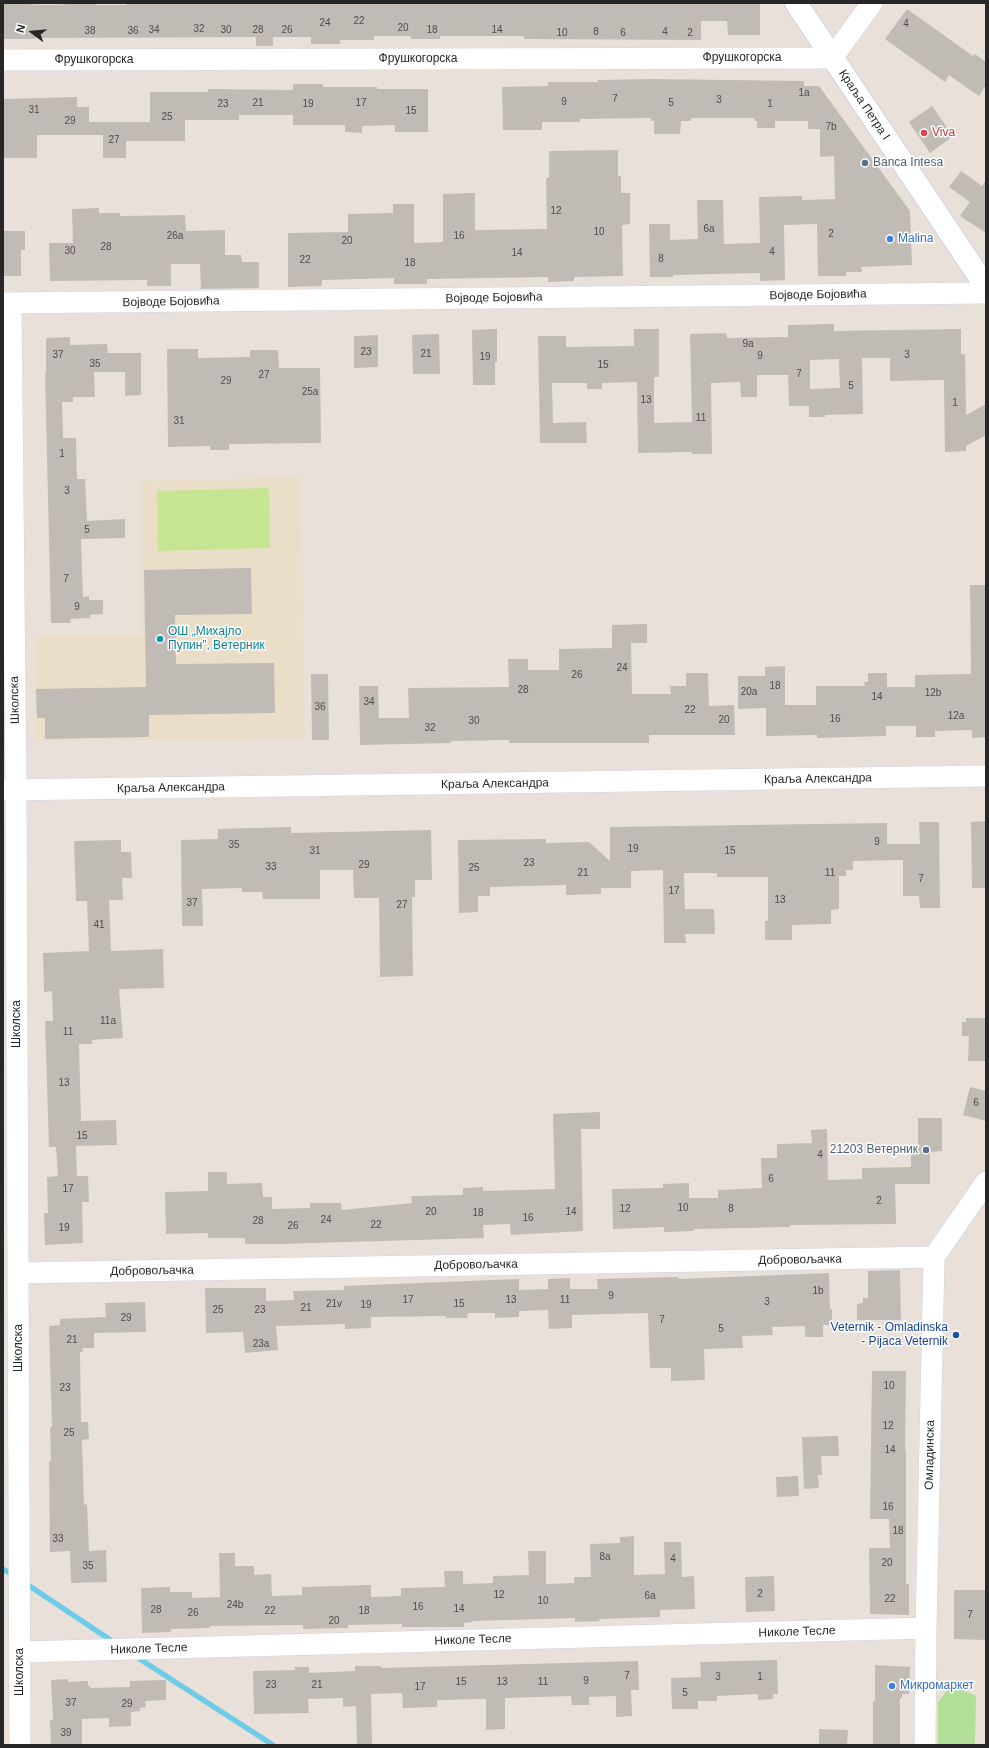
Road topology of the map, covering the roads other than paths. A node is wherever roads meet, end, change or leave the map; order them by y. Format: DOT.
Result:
graph roads {
  1 [pos="796,3"];
  2 [pos="872,3"];
  3 [pos="832,58"];
  4 [pos="3,60"];
  5 [pos="986,287"];
  6 [pos="986,293"];
  7 [pos="7,303"];
  8 [pos="986,776"];
  9 [pos="10,790"];
  10 [pos="986,1182"];
  11 [pos="934,1257"];
  12 [pos="18,1273"];
  13 [pos="926,1628"];
  14 [pos="20,1652"];
  15 [pos="20,1745"];
  16 [pos="926,1745"];
  1 -- 3 [label="street, Краља Петра I"];
  2 -- 3 [label="street"];
  3 -- 4 [label="street, Фрушкогорска"];
  3 -- 5 [label="street, Краља Петра I"];
  6 -- 7 [label="street, Војводе Бојовића"];
  7 -- 9 [label="street, Школска"];
  8 -- 9 [label="street, Краља Александра"];
  9 -- 12 [label="street, Школска"];
  10 -- 11 [label="street"];
  11 -- 12 [label="street, Добровољачка"];
  11 -- 13 [label="street, Омладинска"];
  12 -- 14 [label="street, Школска"];
  13 -- 14 [label="street, Николе Тесле"];
  13 -- 16 [label="street, Омладинска"];
  14 -- 15 [label="street, Школска"];
}
